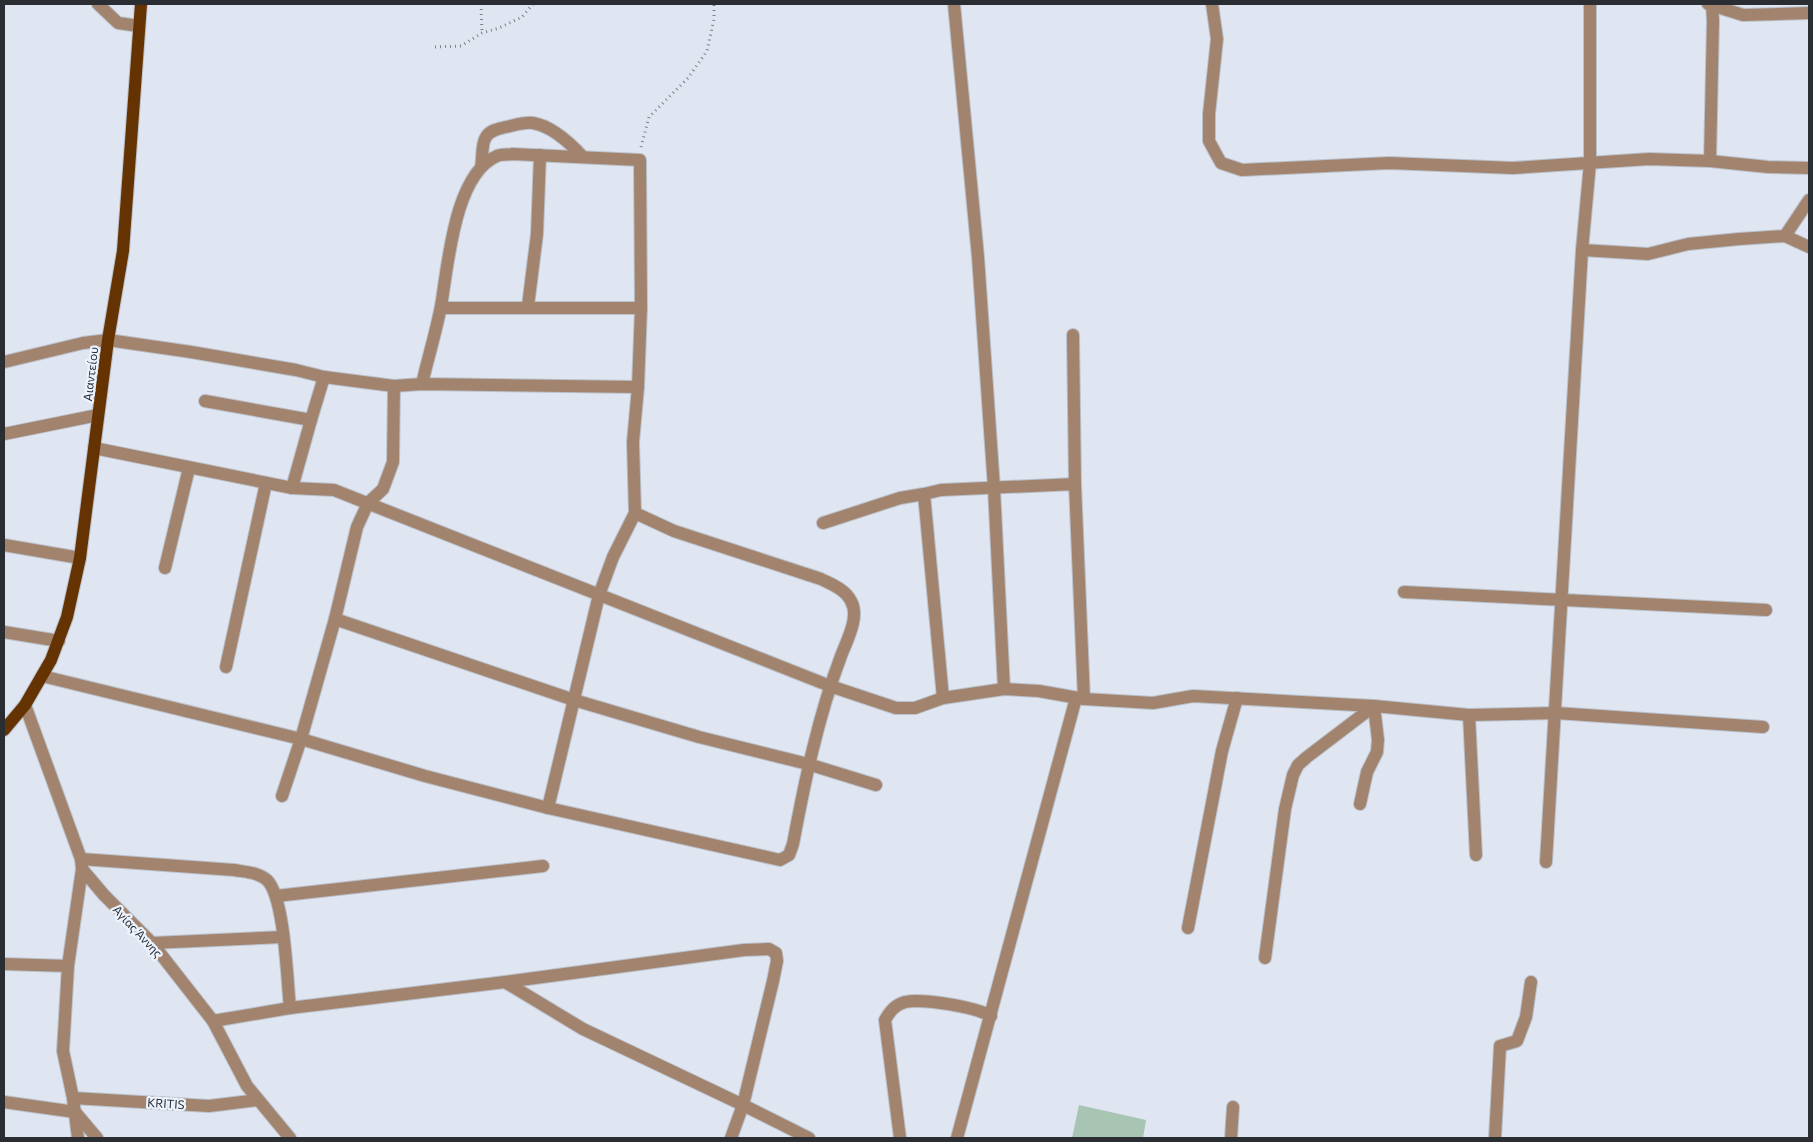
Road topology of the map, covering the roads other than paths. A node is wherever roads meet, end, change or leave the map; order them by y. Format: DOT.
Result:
graph roads {
  1 [pos="98,4"];
  2 [pos="142,4"];
  3 [pos="954,4"];
  4 [pos="1212,4"];
  5 [pos="1590,4"];
  6 [pos="1710,4"];
  7 [pos="1809,13"];
  8 [pos="139,26"];
  9 [pos="540,155"];
  10 [pos="583,157"];
  11 [pos="1710,161"];
  12 [pos="1590,164"];
  13 [pos="481,167"];
  14 [pos="1809,168"];
  15 [pos="1809,200"];
  16 [pos="1784,236"];
  17 [pos="1809,246"];
  18 [pos="1582,250"];
  19 [pos="528,306"];
  20 [pos="441,308"];
  21 [pos="640,308"];
  22 [pos="1073,335"];
  23 [pos="108,340"];
  24 [pos="4,362"];
  25 [pos="324,377"];
  26 [pos="422,384"];
  27 [pos="394,386"];
  28 [pos="638,387"];
  29 [pos="205,401"];
  30 [pos="98,415"];
  31 [pos="311,420"];
  32 [pos="4,434"];
  33 [pos="94,448"];
  34 [pos="189,468"];
  35 [pos="266,483"];
  36 [pos="1074,484"];
  37 [pos="292,488"];
  38 [pos="994,488"];
  39 [pos="924,494"];
  40 [pos="368,503"];
  41 [pos="635,513"];
  42 [pos="823,523"];
  43 [pos="4,545"];
  44 [pos="80,558"];
  45 [pos="165,568"];
  46 [pos="1404,592"];
  47 [pos="599,595"];
  48 [pos="1562,601"];
  49 [pos="1766,610"];
  50 [pos="335,619"];
  51 [pos="4,632"];
  52 [pos="59,641"];
  53 [pos="226,668"];
  54 [pos="42,676"];
  55 [pos="830,686"];
  56 [pos="1004,689"];
  57 [pos="943,698"];
  58 [pos="1080,698"];
  59 [pos="1237,698"];
  60 [pos="574,700"];
  61 [pos="25,705"];
  62 [pos="1374,706"];
  63 [pos="1556,713"];
  64 [pos="1469,715"];
  65 [pos="1763,727"];
  66 [pos="4,730"];
  67 [pos="301,739"];
  68 [pos="808,764"];
  69 [pos="876,784"];
  70 [pos="282,796"];
  71 [pos="1360,804"];
  72 [pos="548,808"];
  73 [pos="1476,855"];
  74 [pos="1546,862"];
  75 [pos="82,864"];
  76 [pos="543,866"];
  77 [pos="276,896"];
  78 [pos="1188,928"];
  79 [pos="284,937"];
  80 [pos="152,943"];
  81 [pos="1266,958"];
  82 [pos="4,964"];
  83 [pos="68,966"];
  84 [pos="505,982"];
  85 [pos="1531,982"];
  86 [pos="290,1008"];
  87 [pos="991,1016"];
  88 [pos="213,1021"];
  89 [pos="73,1098"];
  90 [pos="258,1100"];
  91 [pos="4,1102"];
  92 [pos="743,1105"];
  93 [pos="1233,1107"];
  94 [pos="75,1112"];
  95 [pos="78,1138"];
  96 [pos="97,1138"];
  97 [pos="290,1138"];
  98 [pos="731,1138"];
  99 [pos="809,1138"];
  100 [pos="900,1138"];
  101 [pos="957,1138"];
  102 [pos="1231,1138"];
  103 [pos="1495,1138"];
  1 -- 8 [label="street"];
  2 -- 8 [label="main road, Αιαντείου"];
  3 -- 38 [label="street"];
  4 -- 12 [label="street"];
  5 -- 12 [label="street"];
  6 -- 7 [label="street"];
  6 -- 11 [label="street"];
  8 -- 23 [label="main road, Αιαντείου"];
  9 -- 10 [label="street"];
  9 -- 13 [label="street"];
  9 -- 19 [label="street"];
  10 -- 13 [label="street"];
  10 -- 21 [label="street"];
  11 -- 12 [label="street"];
  11 -- 14 [label="street"];
  12 -- 18 [label="street"];
  13 -- 20 [label="street"];
  15 -- 16 [label="street"];
  16 -- 17 [label="street"];
  16 -- 18 [label="street"];
  18 -- 48 [label="street"];
  19 -- 20 [label="street"];
  19 -- 21 [label="street"];
  20 -- 26 [label="street"];
  21 -- 28 [label="street"];
  22 -- 36 [label="street"];
  23 -- 24 [label="street"];
  23 -- 25 [label="street"];
  23 -- 30 [label="main road, Αιαντείου"];
  25 -- 27 [label="street"];
  25 -- 31 [label="street"];
  26 -- 27 [label="street"];
  26 -- 28 [label="street"];
  27 -- 40 [label="street"];
  28 -- 41 [label="street"];
  29 -- 31 [label="street"];
  30 -- 32 [label="street"];
  30 -- 33 [label="main road, Αιαντείου"];
  31 -- 37 [label="street"];
  33 -- 34 [label="street"];
  33 -- 44 [label="main road, Αιαντείου"];
  34 -- 35 [label="street"];
  34 -- 45 [label="street"];
  35 -- 37 [label="street"];
  35 -- 53 [label="street"];
  36 -- 38 [label="street"];
  36 -- 58 [label="street"];
  37 -- 40 [label="street"];
  38 -- 39 [label="street"];
  38 -- 56 [label="street"];
  39 -- 42 [label="street"];
  39 -- 57 [label="street"];
  40 -- 47 [label="street"];
  40 -- 50 [label="street"];
  41 -- 47 [label="street"];
  41 -- 55 [label="street"];
  43 -- 44 [label="street"];
  44 -- 52 [label="main road, Αιαντείου"];
  46 -- 48 [label="street"];
  47 -- 55 [label="street"];
  47 -- 60 [label="street"];
  48 -- 49 [label="street"];
  48 -- 63 [label="street"];
  50 -- 60 [label="street"];
  50 -- 67 [label="street"];
  51 -- 52 [label="street"];
  52 -- 54 [label="main road, Αιαντείου"];
  54 -- 61 [label="main road, Αιαντείου"];
  54 -- 67 [label="street"];
  55 -- 57 [label="street"];
  55 -- 68 [label="street"];
  56 -- 57 [label="street"];
  56 -- 58 [label="street"];
  58 -- 59 [label="street"];
  58 -- 87 [label="street"];
  59 -- 62 [label="street"];
  59 -- 78 [label="street"];
  60 -- 68 [label="street"];
  60 -- 72 [label="street"];
  61 -- 66 [label="main road, Αιαντείου"];
  61 -- 75 [label="street, Αγίας Άννης"];
  62 -- 64 [label="street"];
  62 -- 71 [label="street"];
  62 -- 81 [label="street"];
  63 -- 64 [label="street"];
  63 -- 65 [label="street"];
  63 -- 74 [label="street"];
  64 -- 73 [label="street"];
  67 -- 70 [label="street"];
  67 -- 72 [label="street"];
  68 -- 69 [label="street"];
  68 -- 72 [label="street"];
  75 -- 77 [label="street"];
  75 -- 80 [label="street, Αγίας Άννης"];
  75 -- 83 [label="street"];
  76 -- 77 [label="street"];
  77 -- 79 [label="street"];
  79 -- 80 [label="street"];
  79 -- 86 [label="street"];
  80 -- 88 [label="street, Αγίας Άννης"];
  82 -- 83 [label="street"];
  83 -- 89 [label="street"];
  84 -- 86 [label="street"];
  84 -- 92 [label="street"];
  84 -- 92 [label="street"];
  85 -- 103 [label="street"];
  86 -- 88 [label="street"];
  87 -- 100 [label="street"];
  87 -- 101 [label="street"];
  88 -- 90 [label="street, Αγίας Άννης"];
  89 -- 90 [label="street, KRITIS"];
  89 -- 94 [label="street"];
  90 -- 97 [label="street, Αγίας Άννης"];
  91 -- 94 [label="street"];
  92 -- 98 [label="street"];
  92 -- 99 [label="street"];
  93 -- 102 [label="street"];
  94 -- 95 [label="street"];
  94 -- 96 [label="street"];
}
